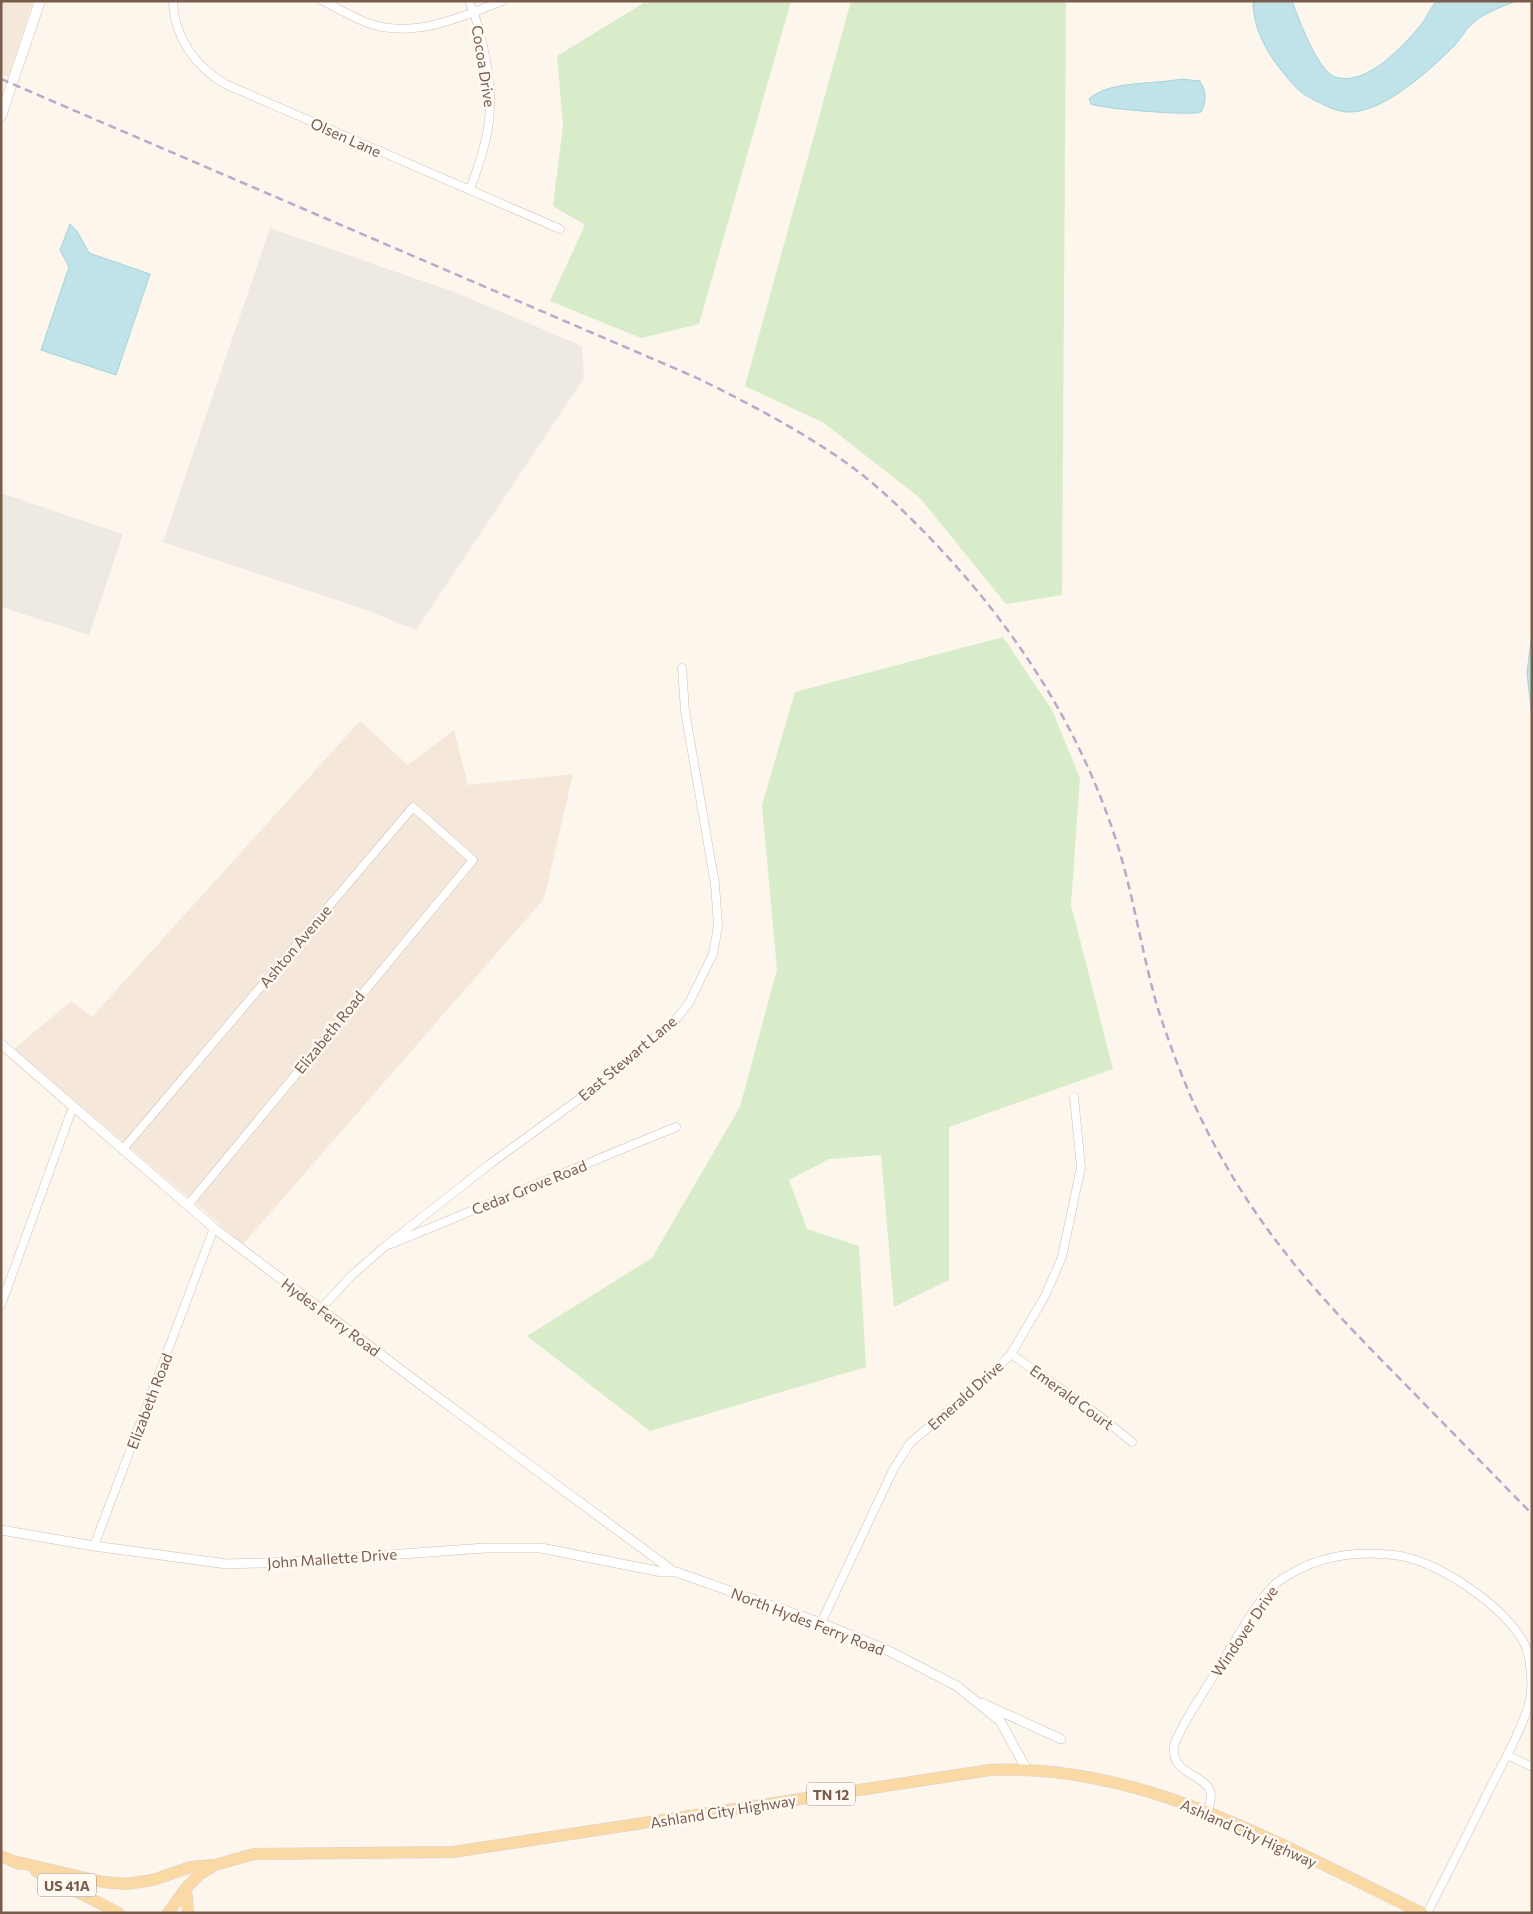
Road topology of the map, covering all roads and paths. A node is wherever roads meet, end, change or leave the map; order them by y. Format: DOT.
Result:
graph roads {
  1 [pos="40,1"];
  2 [pos="173,1"];
  3 [pos="323,1"];
  4 [pos="469,1"];
  5 [pos="502,1"];
  6 [pos="475,12"];
  7 [pos="1,116"];
  8 [pos="470,189"];
  9 [pos="560,229"];
  10 [pos="682,668"];
  11 [pos="472,862"];
  12 [pos="1,1044"];
  13 [pos="1074,1097"];
  14 [pos="75,1108"];
  15 [pos="676,1126"];
  16 [pos="124,1148"];
  17 [pos="188,1204"];
  18 [pos="214,1228"];
  19 [pos="383,1248"];
  20 [pos="1,1305"];
  21 [pos="321,1309"];
  22 [pos="1011,1354"];
  23 [pos="1132,1442"];
  24 [pos="1,1530"];
  25 [pos="94,1546"];
  26 [pos="662,1572"];
  27 [pos="676,1572"];
  28 [pos="821,1623"];
  29 [pos="974,1700"];
  30 [pos="1061,1739"];
  31 [pos="1507,1755"];
  32 [pos="1532,1767"];
  33 [pos="1026,1768"];
  34 [pos="1208,1812"];
  35 [pos="1,1856"];
  36 [pos="13,1861"];
  37 [pos="215,1865"];
  38 [pos="186,1888"];
  39 [pos="119,1913"];
  40 [pos="168,1913"];
  41 [pos="188,1913"];
  42 [pos="1422,1913"];
  43 [pos="1427,1913"];
  1 -- 7 [label="main road"];
  2 -- 8 [label="street, Olsen Lane"];
  3 -- 6 [label="street"];
  4 -- 6 [label="street, Cocoa Drive"];
  5 -- 6 [label="street"];
  6 -- 8 [label="street, Cocoa Drive"];
  8 -- 9 [label="street, Olsen Lane"];
  10 -- 19 [label="street, East Stewart Lane"];
  11 -- 16 [label="street, Ashton Avenue"];
  11 -- 17 [label="street, Elizabeth Road"];
  12 -- 14 [label="street, Hydes Ferry Road"];
  13 -- 22 [label="street, Emerald Drive"];
  14 -- 16 [label="street, Hydes Ferry Road"];
  14 -- 20 [label="street"];
  15 -- 19 [label="street, Cedar Grove Road"];
  16 -- 17 [label="street, Hydes Ferry Road"];
  17 -- 18 [label="street, Hydes Ferry Road"];
  18 -- 21 [label="street, Hydes Ferry Road"];
  18 -- 25 [label="street, Elizabeth Road"];
  19 -- 21 [label="street, East Stewart Lane"];
  21 -- 27 [label="street, Hydes Ferry Road"];
  22 -- 23 [label="street, Emerald Court"];
  22 -- 28 [label="street, Emerald Drive"];
  24 -- 25 [label="street, John Mallette Drive"];
  25 -- 26 [label="street, John Mallette Drive"];
  26 -- 27 [label="street, North Hydes Ferry Road"];
  27 -- 28 [label="street, North Hydes Ferry Road"];
  28 -- 29 [label="street, North Hydes Ferry Road"];
  29 -- 30 [label="street, North Hydes Ferry Road"];
  29 -- 33 [label="street, North Hydes Ferry Road"];
  31 -- 32 [label="street"];
  31 -- 34 [label="street, Windover Drive"];
  31 -- 43 [label="street, Windover Drive"];
  33 -- 34 [label="main road, Ashland City Highway / TN 12"];
  33 -- 37 [label="main road, Ashland City Highway / TN 12"];
  34 -- 42 [label="main road, Ashland City Highway / TN 12"];
  35 -- 36 [label="main road, US 41A"];
  36 -- 37 [label="main road"];
  36 -- 39 [label="main road, US 41A"];
  37 -- 38 [label="main road, Ashland City Highway / TN 12"];
  38 -- 40 [label="main road, Ashland City Highway / TN 12"];
  38 -- 41 [label="main road"];
}
